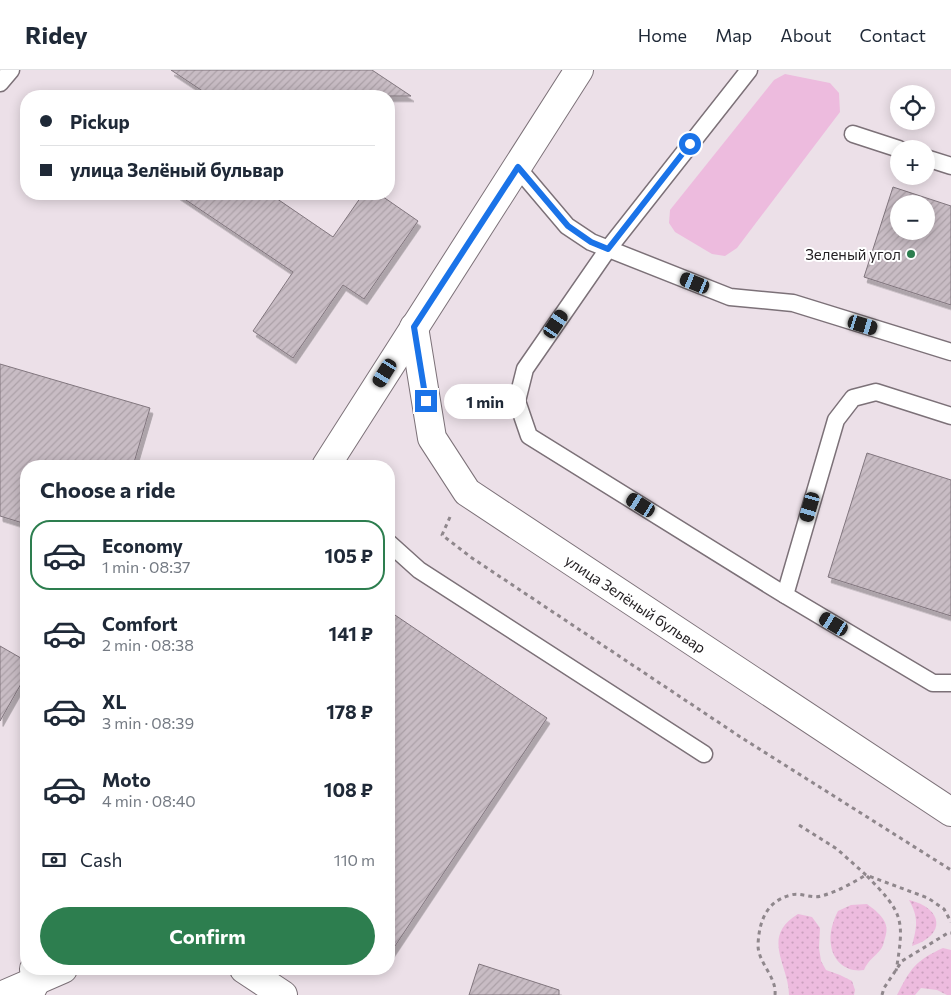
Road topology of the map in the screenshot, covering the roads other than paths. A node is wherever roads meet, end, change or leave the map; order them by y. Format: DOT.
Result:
graph roads {
  1 [pos="11,70"];
  2 [pos="749,70"];
  3 [pos="574,72"];
  4 [pos="0,83"];
  5 [pos="853,134"];
  6 [pos="890,146"];
  7 [pos="935,161"];
  8 [pos="951,166"];
  9 [pos="518,167"];
  10 [pos="608,249"];
  11 [pos="414,327"];
  12 [pos="951,352"];
  13 [pos="951,416"];
  14 [pos="330,460"];
  15 [pos="395,548"];
  16 [pos="785,595"];
  17 [pos="951,683"];
  18 [pos="704,754"];
  19 [pos="951,812"];
  20 [pos="49,975"];
  21 [pos="253,975"];
  22 [pos="33,982"];
  23 [pos="3,995"];
  24 [pos="283,995"];
  1 -- 4 [label="lane"];
  2 -- 10 [label="lane"];
  3 -- 9 [label="street"];
  5 -- 6 [label="lane"];
  7 -- 8 [label="lane"];
  9 -- 10 [label="lane"];
  9 -- 11 [label="street"];
  10 -- 12 [label="lane"];
  10 -- 16 [label="lane"];
  11 -- 14 [label="street"];
  11 -- 19 [label="street, улица Зелёный бульвар"];
  13 -- 16 [label="lane"];
  15 -- 18 [label="lane"];
  16 -- 17 [label="lane"];
  20 -- 22 [label="street"];
  21 -- 24 [label="street"];
  22 -- 23 [label="street"];
}
